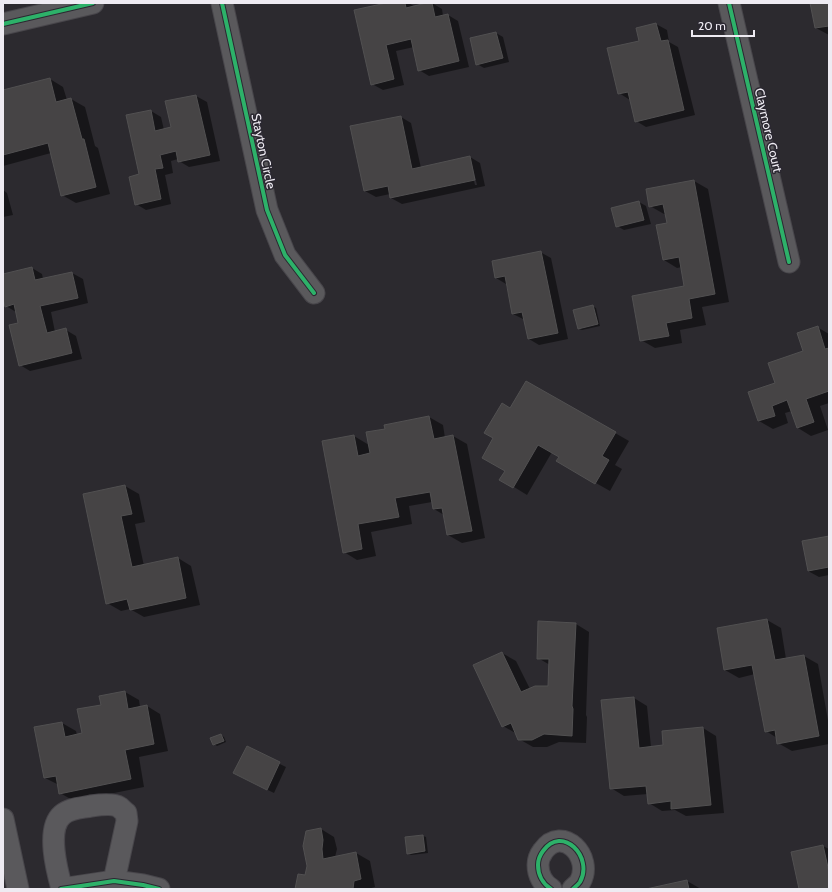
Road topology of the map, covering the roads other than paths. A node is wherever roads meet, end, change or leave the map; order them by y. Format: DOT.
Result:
graph roads {
  1 [pos="93,3"];
  2 [pos="222,3"];
  3 [pos="730,3"];
  4 [pos="3,24"];
  5 [pos="790,262"];
  6 [pos="314,293"];
  7 [pos="3,819"];
  8 [pos="114,881"];
  9 [pos="18,889"];
  10 [pos="61,889"];
  11 [pos="159,889"];
  12 [pos="551,889"];
  13 [pos="573,889"];
  1 -- 4 [label="street"];
  2 -- 6 [label="street, Stayton Circle"];
  3 -- 5 [label="street, Claymore Court"];
  7 -- 9 [label="street"];
  8 -- 10 [label="street"];
  8 -- 10 [label="street"];
  8 -- 11 [label="street"];
  12 -- 13 [label="street"];
}
